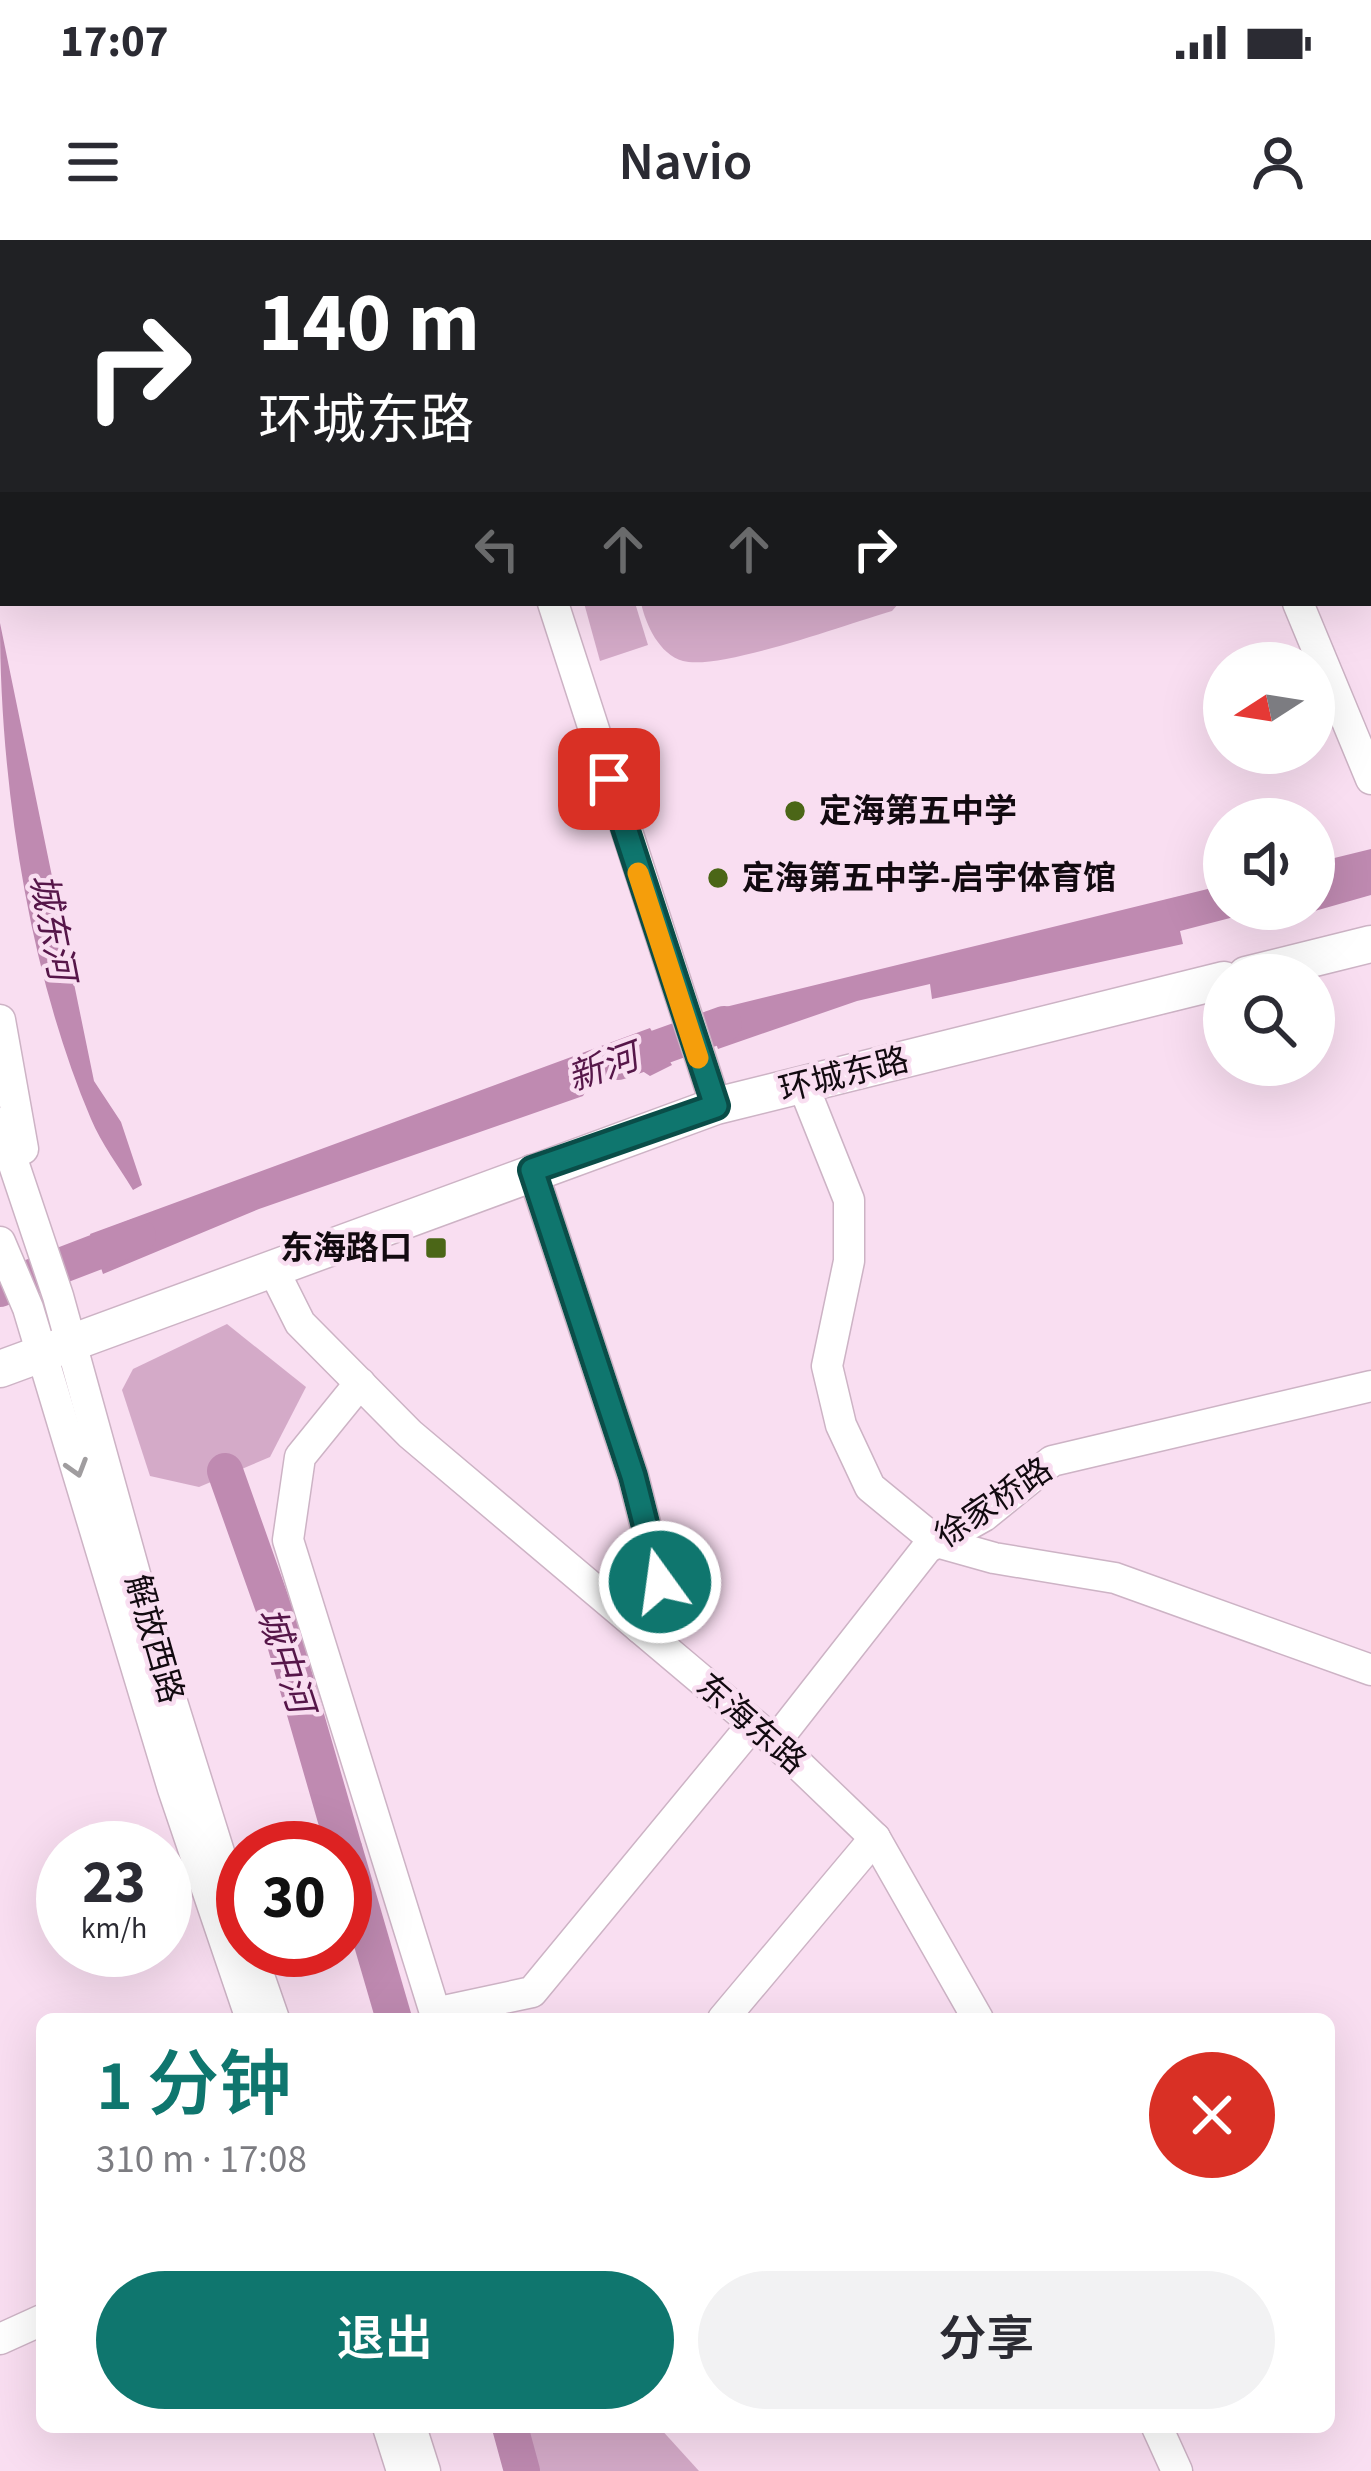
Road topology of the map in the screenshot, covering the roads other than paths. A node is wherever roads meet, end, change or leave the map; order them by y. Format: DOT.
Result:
graph roads {
  1 [pos="555,606"];
  2 [pos="1299,606"];
  3 [pos="1371,779"];
  4 [pos="1371,944"];
  5 [pos="1331,954"];
  6 [pos="1203,985"];
  7 [pos="0,1020"];
  8 [pos="803,1085"];
  9 [pos="716,1106"];
  10 [pos="0,1123"];
  11 [pos="532,1170"];
  12 [pos="40,1238"];
  13 [pos="6,1252"];
  14 [pos="273,1269"];
  15 [pos="58,1351"];
  16 [pos="0,1369"];
  17 [pos="360,1383"];
  18 [pos="1371,1386"];
  19 [pos="938,1542"];
  20 [pos="640,1628"];
  21 [pos="1371,1670"];
  22 [pos="764,1733"];
  23 [pos="875,1838"];
  24 [pos="216,1843"];
  25 [pos="259,1977"];
  26 [pos="249,2013"];
  27 [pos="272,2013"];
  28 [pos="435,2013"];
  29 [pos="448,2013"];
  30 [pos="728,2013"];
  31 [pos="975,2013"];
  32 [pos="36,2323"];
  33 [pos="0,2338"];
  34 [pos="390,2433"];
  35 [pos="413,2433"];
  36 [pos="1160,2433"];
  37 [pos="402,2471"];
  38 [pos="425,2471"];
  39 [pos="1177,2471"];
  1 -- 9 [label="street"];
  2 -- 3 [label="street"];
  4 -- 5 [label="main road"];
  6 -- 8 [label="main road, 环城东路"];
  7 -- 12 [label="street"];
  8 -- 9 [label="main road, 环城东路"];
  8 -- 19 [label="street"];
  9 -- 11 [label="main road, 环城东路"];
  10 -- 12 [label="street"];
  11 -- 14 [label="main road, 环城东路"];
  11 -- 20 [label="street"];
  12 -- 15 [label="street"];
  13 -- 15 [label="street"];
  14 -- 15 [label="main road, 环城东路"];
  14 -- 17 [label="street, 东海东路"];
  15 -- 16 [label="main road, 环城东路"];
  15 -- 24 [label="street, 解放西路"];
  15 -- 26 [label="street, one-way"];
  17 -- 20 [label="street, 东海东路"];
  17 -- 28 [label="street"];
  18 -- 19 [label="street, 徐家桥路"];
  19 -- 21 [label="street"];
  19 -- 22 [label="street, 徐家桥路"];
  20 -- 22 [label="street, 东海东路"];
  22 -- 23 [label="street, 东海东路"];
  22 -- 29 [label="street, 徐家桥路"];
  23 -- 30 [label="street"];
  23 -- 31 [label="street, 东海东路"];
  25 -- 27 [label="street"];
  32 -- 33 [label="street"];
  34 -- 37 [label="street"];
  35 -- 38 [label="street"];
  36 -- 39 [label="street"];
}
